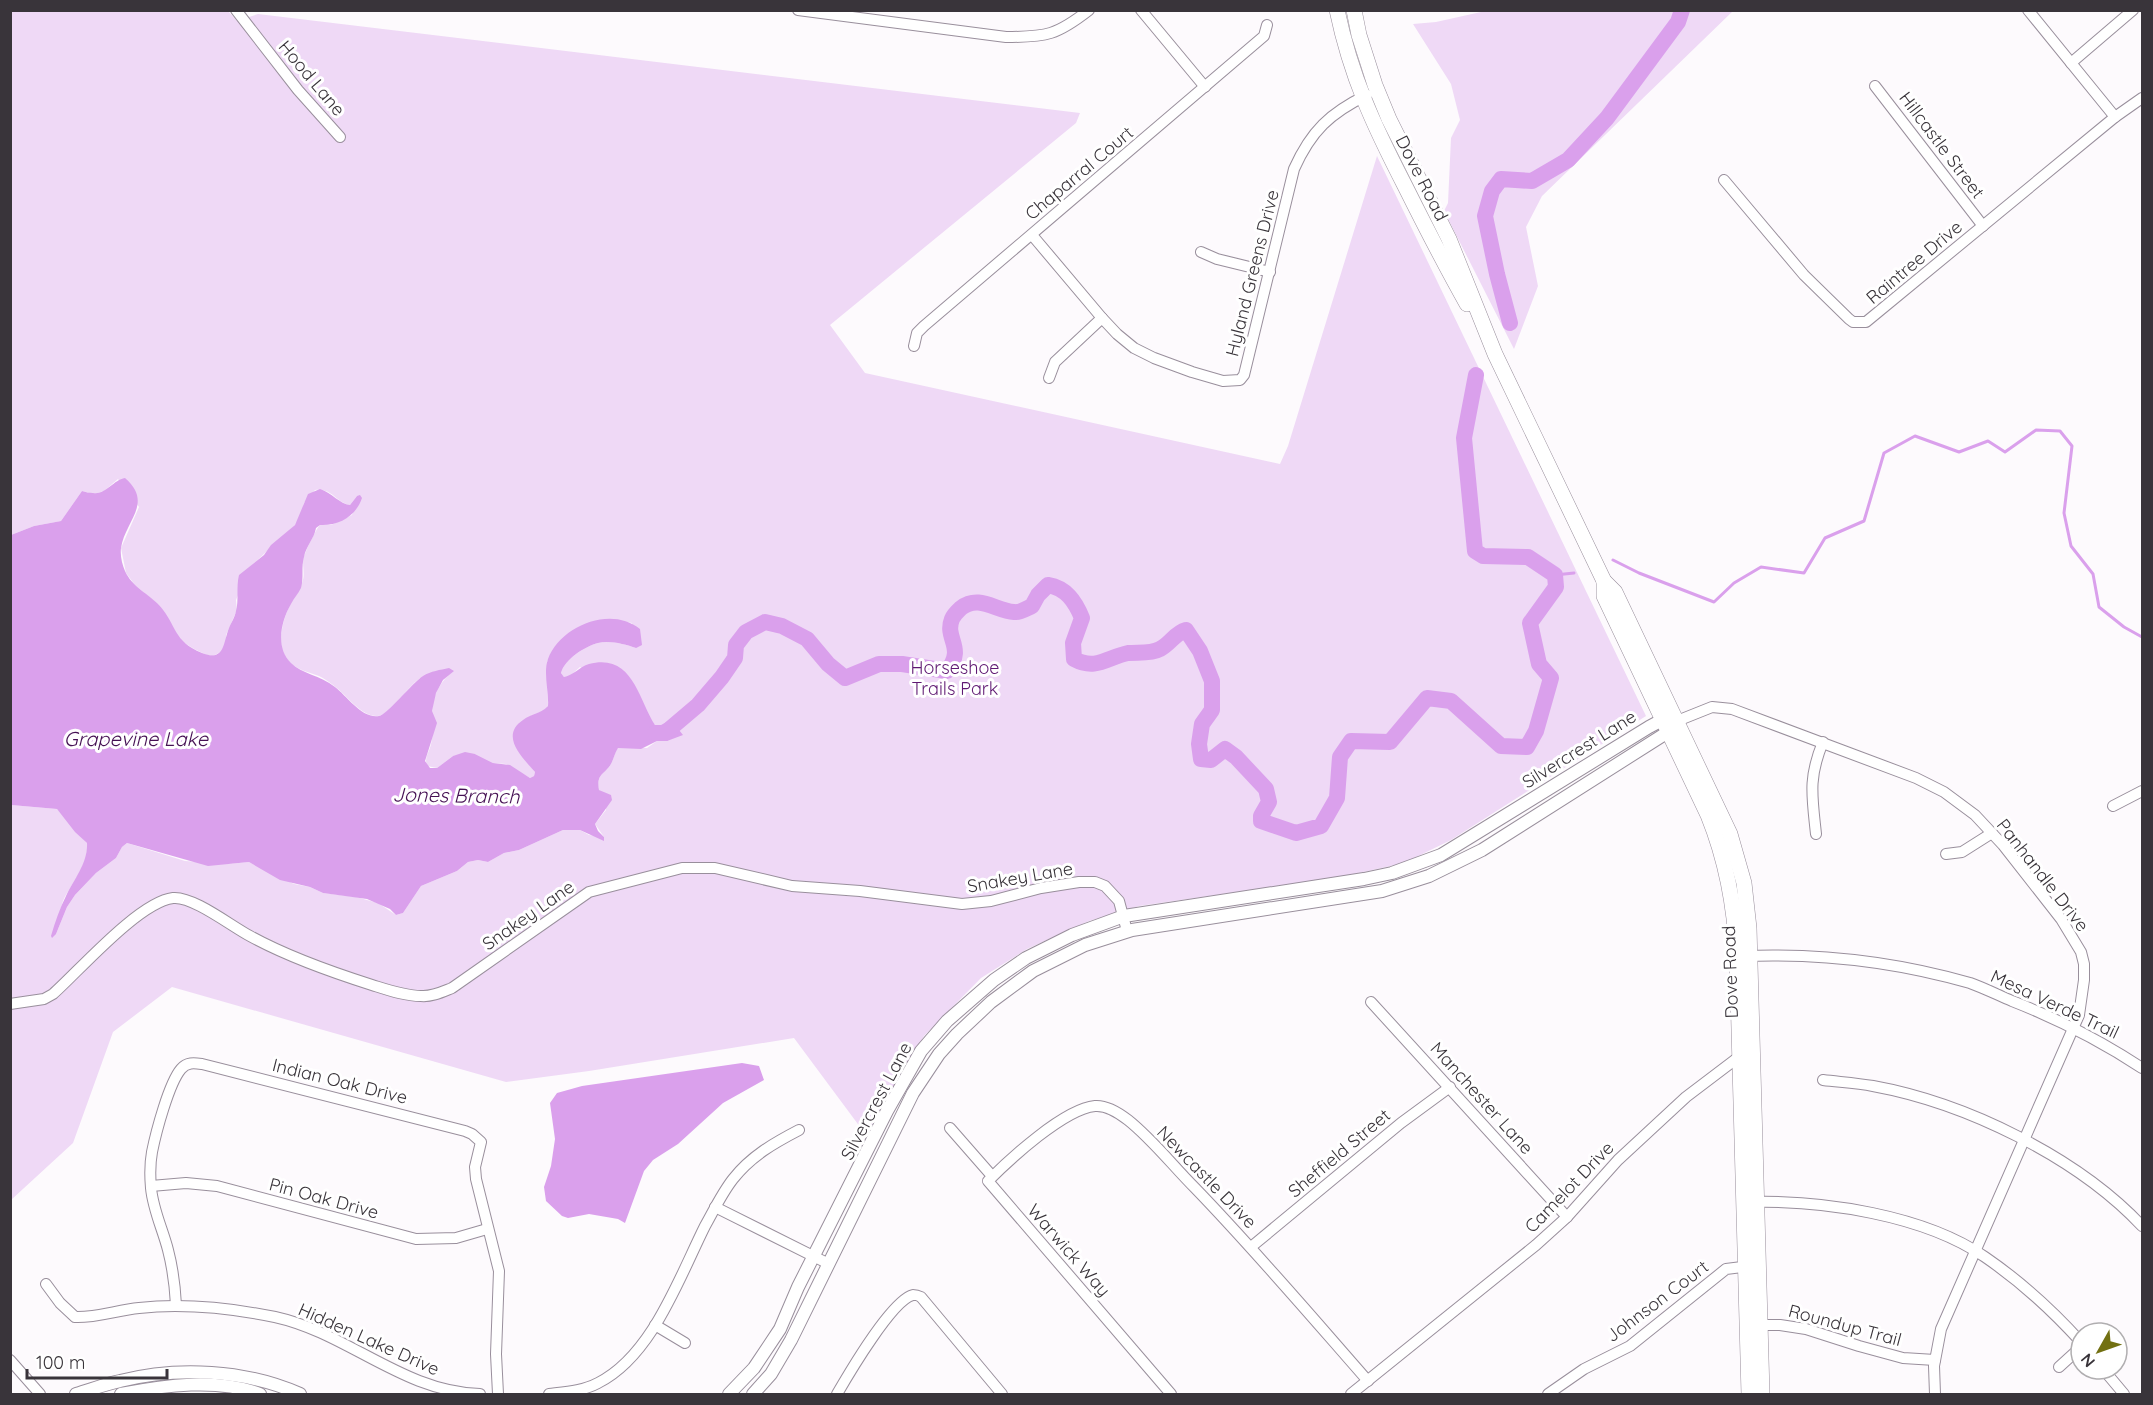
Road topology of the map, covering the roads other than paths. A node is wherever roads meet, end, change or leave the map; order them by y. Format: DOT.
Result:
graph roads {
  1 [pos="236,10"];
  2 [pos="798,10"];
  3 [pos="1089,10"];
  4 [pos="1141,10"];
  5 [pos="1337,10"];
  6 [pos="1354,10"];
  7 [pos="2028,10"];
  8 [pos="2133,10"];
  9 [pos="1267,25"];
  10 [pos="1359,35"];
  11 [pos="1343,39"];
  12 [pos="2071,63"];
  13 [pos="1875,86"];
  14 [pos="1205,87"];
  15 [pos="1377,90"];
  16 [pos="1362,97"];
  17 [pos="2142,98"];
  18 [pos="2115,117"];
  19 [pos="340,137"];
  20 [pos="1724,180"];
  21 [pos="1983,226"];
  22 [pos="1032,235"];
  23 [pos="1201,252"];
  24 [pos="1270,272"];
  25 [pos="1102,318"];
  26 [pos="914,346"];
  27 [pos="1495,354"];
  28 [pos="1049,378"];
  29 [pos="1669,724"];
  30 [pos="1823,742"];
  31 [pos="2142,791"];
  32 [pos="2112,806"];
  33 [pos="1992,833"];
  34 [pos="1816,834"];
  35 [pos="1946,854"];
  36 [pos="1124,916"];
  37 [pos="1127,931"];
  38 [pos="1744,956"];
  39 [pos="1371,1002"];
  40 [pos="10,1004"];
  41 [pos="2074,1029"];
  42 [pos="1752,1046"];
  43 [pos="1740,1056"];
  44 [pos="2142,1068"];
  45 [pos="1823,1080"];
  46 [pos="1450,1087"];
  47 [pos="950,1128"];
  48 [pos="799,1130"];
  49 [pos="2024,1140"];
  50 [pos="992,1176"];
  51 [pos="151,1186"];
  52 [pos="1751,1202"];
  53 [pos="715,1207"];
  54 [pos="1567,1217"];
  55 [pos="2142,1226"];
  56 [pos="487,1229"];
  57 [pos="1251,1247"];
  58 [pos="1975,1251"];
  59 [pos="814,1257"];
  60 [pos="828,1264"];
  61 [pos="1753,1266"];
  62 [pos="46,1284"];
  63 [pos="176,1305"];
  64 [pos="655,1325"];
  65 [pos="1754,1325"];
  66 [pos="2069,1329"];
  67 [pos="685,1343"];
  68 [pos="2069,1358"];
  69 [pos="10,1360"];
  70 [pos="1935,1360"];
  71 [pos="2060,1367"];
  72 [pos="1368,1381"];
  73 [pos="2113,1381"];
  74 [pos="447,1393"];
  75 [pos="40,1395"];
  76 [pos="76,1395"];
  77 [pos="121,1395"];
  78 [pos="260,1395"];
  79 [pos="300,1395"];
  80 [pos="480,1395"];
  81 [pos="498,1395"];
  82 [pos="549,1395"];
  83 [pos="729,1395"];
  84 [pos="753,1395"];
  85 [pos="837,1395"];
  86 [pos="1002,1395"];
  87 [pos="1171,1395"];
  88 [pos="1351,1395"];
  89 [pos="1548,1395"];
  90 [pos="1749,1395"];
  91 [pos="1762,1395"];
  92 [pos="1935,1395"];
  93 [pos="2124,1395"];
  1 -- 19 [label="street, Hood Lane"];
  2 -- 3 [label="street"];
  4 -- 14 [label="street"];
  5 -- 11 [label="main road, Dove Road"];
  6 -- 10 [label="main road, Dove Road"];
  7 -- 12 [label="street"];
  8 -- 12 [label="street"];
  9 -- 14 [label="street, Chaparral Court"];
  10 -- 11 [label="main road"];
  10 -- 15 [label="main road, Dove Road"];
  11 -- 16 [label="main road, Dove Road"];
  12 -- 18 [label="street"];
  13 -- 21 [label="street, Hillcastle Street"];
  14 -- 22 [label="street, Chaparral Court"];
  15 -- 16 [label="street, Hyland Greens Drive"];
  15 -- 27 [label="main road, Dove Road"];
  16 -- 24 [label="street, Hyland Greens Drive"];
  16 -- 27 [label="main road, Dove Road"];
  17 -- 18 [label="street, Raintree Drive"];
  18 -- 21 [label="street, Raintree Drive"];
  20 -- 21 [label="street, Raintree Drive"];
  22 -- 25 [label="street, Hyland Greens Drive"];
  22 -- 26 [label="street, Chaparral Court"];
  23 -- 24 [label="street"];
  24 -- 25 [label="street, Hyland Greens Drive"];
  25 -- 28 [label="street"];
  27 -- 29 [label="main road, Dove Road"];
  29 -- 30 [label="street, Panhandle Drive"];
  29 -- 36 [label="street, Silvercrest Lane"];
  29 -- 37 [label="street, Silvercrest Lane"];
  29 -- 38 [label="main road, Dove Road"];
  30 -- 33 [label="street, Panhandle Drive"];
  30 -- 34 [label="street"];
  31 -- 32 [label="street"];
  33 -- 35 [label="street"];
  33 -- 41 [label="street, Panhandle Drive"];
  36 -- 37 [label="street, Snakey Lane"];
  36 -- 40 [label="street, Snakey Lane"];
  36 -- 59 [label="street, Silvercrest Lane"];
  37 -- 60 [label="street, Silvercrest Lane"];
  38 -- 41 [label="street, Mesa Verde Trail"];
  38 -- 42 [label="main road, Dove Road"];
  38 -- 43 [label="main road, Dove Road"];
  39 -- 46 [label="street, Manchester Lane"];
  41 -- 44 [label="street, Mesa Verde Trail"];
  41 -- 49 [label="street, Panhandle Drive"];
  42 -- 43 [label="street, Camelot Drive"];
  42 -- 52 [label="main road, Dove Road"];
  43 -- 52 [label="main road, Dove Road"];
  43 -- 54 [label="street, Camelot Drive"];
  45 -- 49 [label="street"];
  46 -- 54 [label="street, Manchester Lane"];
  46 -- 57 [label="street, Sheffield Street"];
  47 -- 50 [label="street, Warwick Way"];
  48 -- 53 [label="street"];
  49 -- 55 [label="street"];
  49 -- 58 [label="street, Panhandle Drive"];
  50 -- 57 [label="street, Newcastle Drive"];
  50 -- 87 [label="street, Warwick Way"];
  51 -- 56 [label="street, Pin Oak Drive"];
  51 -- 56 [label="street, Indian Oak Drive"];
  51 -- 63 [label="street"];
  52 -- 58 [label="street"];
  52 -- 61 [label="main road, Dove Road"];
  53 -- 59 [label="street"];
  53 -- 64 [label="street"];
  54 -- 72 [label="street, Camelot Drive"];
  56 -- 81 [label="street"];
  57 -- 72 [label="street, Newcastle Drive"];
  58 -- 66 [label="street"];
  58 -- 70 [label="street, Panhandle Drive"];
  59 -- 60 [label="street"];
  59 -- 83 [label="street, Silvercrest Lane"];
  60 -- 84 [label="street, Silvercrest Lane"];
  61 -- 65 [label="main road, Dove Road"];
  61 -- 89 [label="street, Johnson Court"];
  62 -- 63 [label="street, Hidden Lake Drive"];
  63 -- 74 [label="street, Hidden Lake Drive"];
  64 -- 67 [label="street"];
  64 -- 82 [label="street"];
  65 -- 70 [label="street, Roundup Trail"];
  65 -- 90 [label="main road, Dove Road"];
  65 -- 91 [label="main road, Dove Road"];
  68 -- 71 [label="street"];
  69 -- 75 [label="street"];
  70 -- 92 [label="street, Panhandle Drive"];
  72 -- 88 [label="street, Camelot Drive"];
  73 -- 93 [label="street"];
  74 -- 80 [label="street, Hidden Lake Drive"];
  76 -- 79 [label="street"];
  77 -- 78 [label="street"];
  85 -- 86 [label="street"];
}
